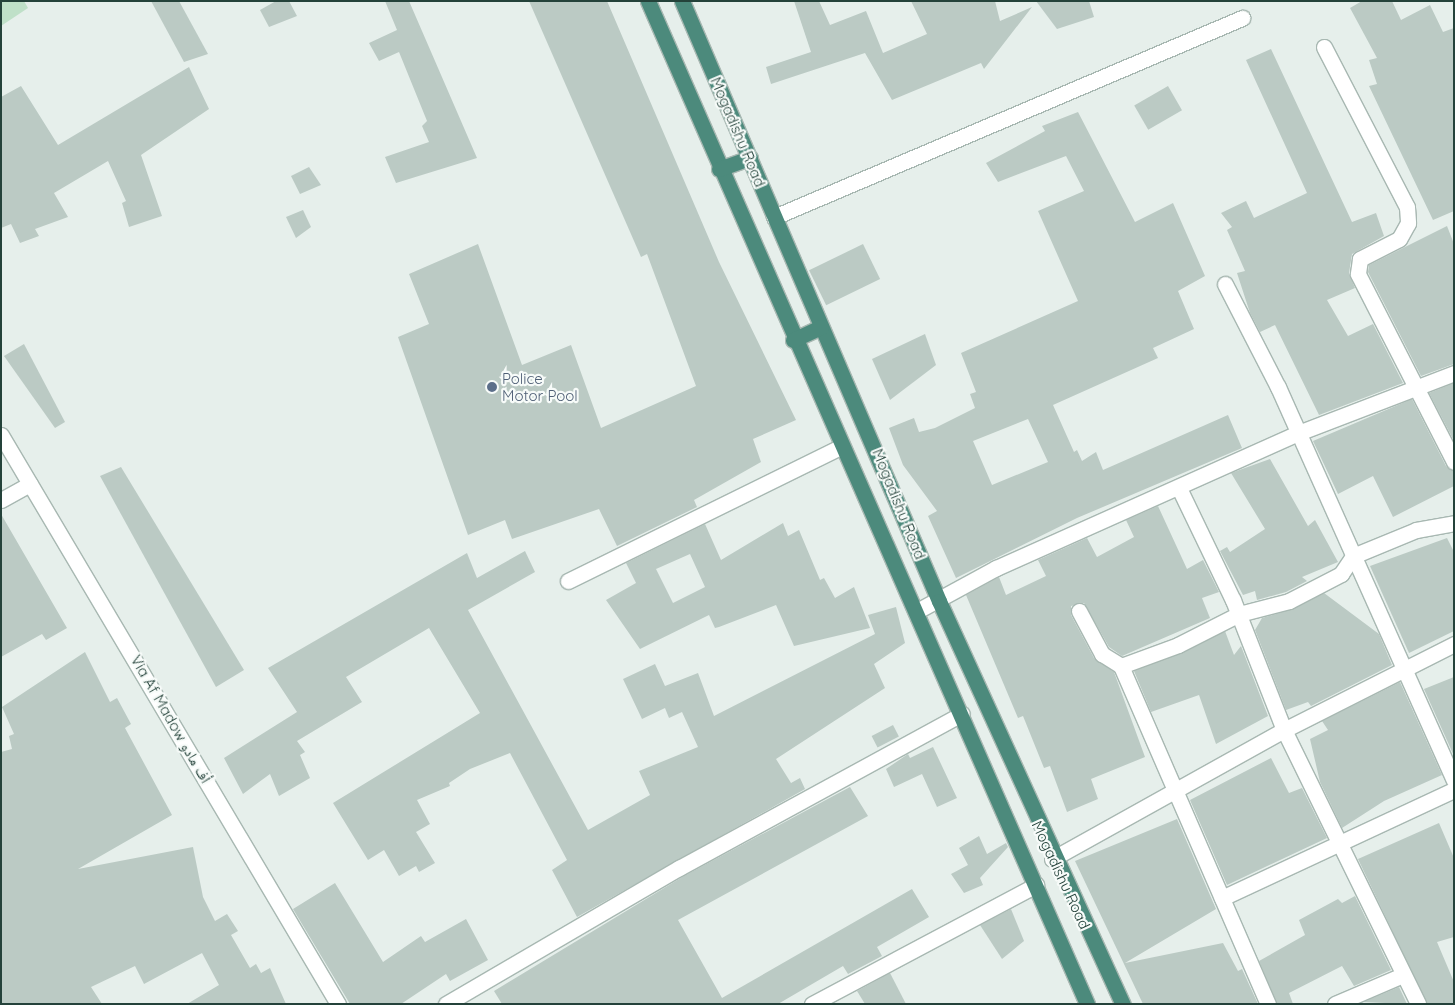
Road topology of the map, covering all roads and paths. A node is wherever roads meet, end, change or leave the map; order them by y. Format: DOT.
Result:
graph roads {
  1 [pos="648,1"];
  2 [pos="682,1"];
  3 [pos="1242,18"];
  4 [pos="1324,47"];
  5 [pos="750,158"];
  6 [pos="719,169"];
  7 [pos="774,217"];
  8 [pos="1225,284"];
  9 [pos="822,327"];
  10 [pos="793,340"];
  11 [pos="1454,373"];
  12 [pos="1418,388"];
  13 [pos="1298,433"];
  14 [pos="1,435"];
  15 [pos="842,446"];
  16 [pos="1454,462"];
  17 [pos="30,484"];
  18 [pos="1179,488"];
  19 [pos="1,500"];
  20 [pos="1454,524"];
  21 [pos="1352,556"];
  22 [pos="568,581"];
  23 [pos="939,601"];
  24 [pos="1079,610"];
  25 [pos="917,611"];
  26 [pos="1239,614"];
  27 [pos="1454,644"];
  28 [pos="1121,666"];
  29 [pos="1408,668"];
  30 [pos="962,714"];
  31 [pos="1284,730"];
  32 [pos="1454,780"];
  33 [pos="1454,790"];
  34 [pos="1173,793"];
  35 [pos="1340,846"];
  36 [pos="1052,859"];
  37 [pos="1036,885"];
  38 [pos="1222,898"];
  39 [pos="1403,975"];
  40 [pos="338,1004"];
  41 [pos="446,1004"];
  42 [pos="812,1004"];
  43 [pos="1087,1004"];
  44 [pos="1122,1004"];
  45 [pos="1268,1004"];
  46 [pos="1335,1004"];
  47 [pos="1418,1004"];
  1 -- 6 [label="highway, Mogadishu Road"];
  2 -- 5 [label="highway, Mogadishu Road"];
  3 -- 7 [label="street"];
  4 -- 12 [label="street"];
  5 -- 6 [label="highway"];
  5 -- 7 [label="highway, Mogadishu Road"];
  6 -- 10 [label="highway, Mogadishu Road"];
  7 -- 9 [label="highway, Mogadishu Road"];
  8 -- 13 [label="street"];
  9 -- 10 [label="highway"];
  9 -- 23 [label="highway, Mogadishu Road"];
  10 -- 15 [label="highway, Mogadishu Road"];
  11 -- 12 [label="street"];
  12 -- 13 [label="street"];
  12 -- 16 [label="street"];
  13 -- 18 [label="street"];
  13 -- 21 [label="street"];
  14 -- 17 [label="street, Via Af Madow أف مادو"];
  15 -- 22 [label="street"];
  15 -- 25 [label="highway, Mogadishu Road"];
  17 -- 19 [label="street"];
  17 -- 40 [label="street, Via Af Madow أف مادو"];
  18 -- 23 [label="street"];
  18 -- 26 [label="street"];
  20 -- 21 [label="street"];
  21 -- 26 [label="street"];
  21 -- 29 [label="street"];
  23 -- 25 [label="street"];
  23 -- 36 [label="highway, Mogadishu Road"];
  24 -- 28 [label="street"];
  25 -- 30 [label="highway, Mogadishu Road"];
  26 -- 28 [label="street"];
  26 -- 31 [label="street"];
  27 -- 29 [label="street"];
  28 -- 34 [label="street"];
  29 -- 31 [label="street"];
  29 -- 32 [label="street"];
  30 -- 37 [label="highway, Mogadishu Road"];
  30 -- 41 [label="street"];
  31 -- 34 [label="street"];
  31 -- 35 [label="street"];
  33 -- 35 [label="street"];
  34 -- 36 [label="street"];
  34 -- 38 [label="street"];
  35 -- 38 [label="street"];
  35 -- 39 [label="street"];
  36 -- 44 [label="highway, Mogadishu Road"];
  37 -- 42 [label="street"];
  37 -- 43 [label="highway, Mogadishu Road"];
  38 -- 45 [label="street"];
  39 -- 46 [label="street"];
  39 -- 47 [label="street"];
}
